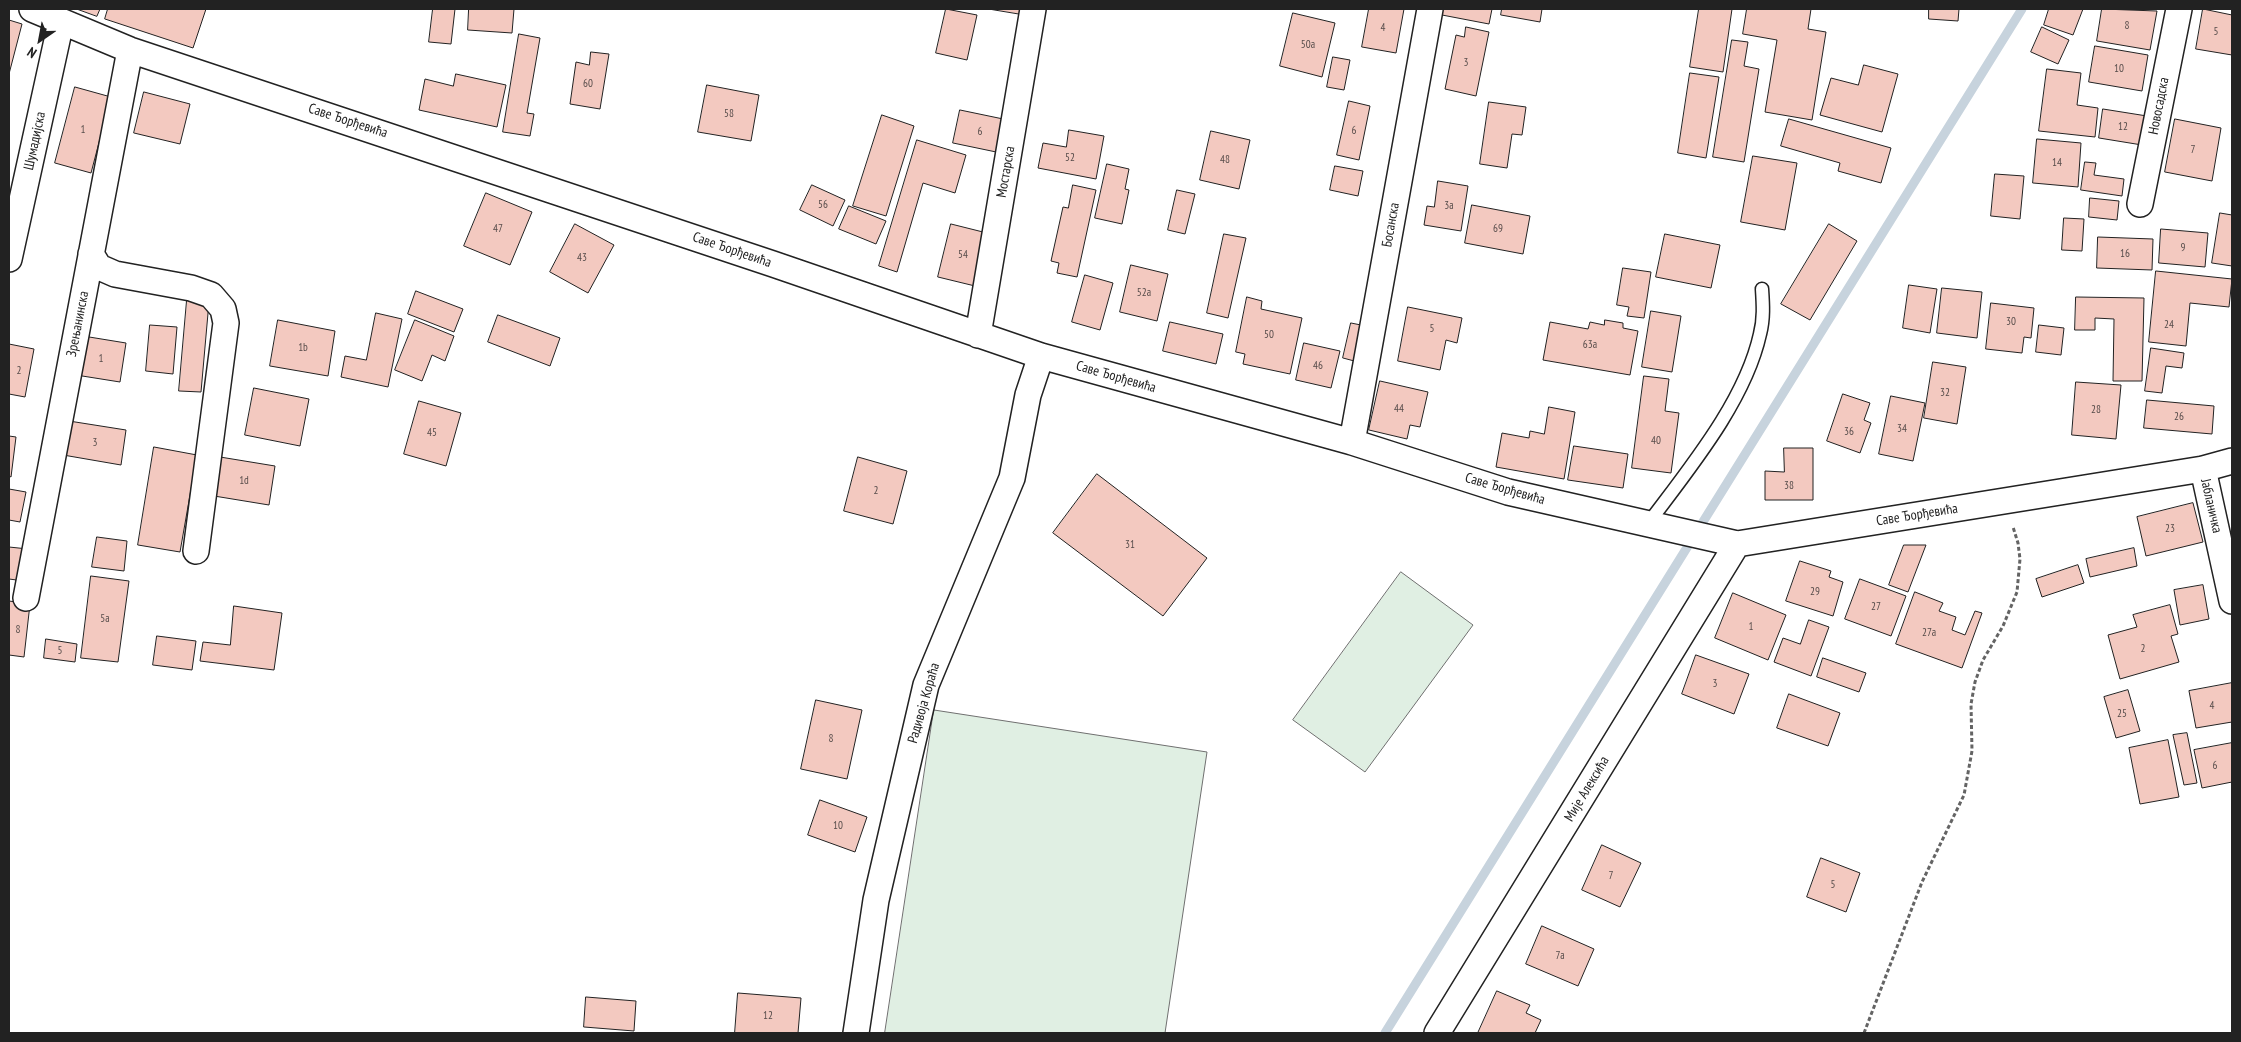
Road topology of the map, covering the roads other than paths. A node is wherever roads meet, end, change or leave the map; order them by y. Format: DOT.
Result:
graph roads {
  1 [pos="32,9"];
  2 [pos="1034,9"];
  3 [pos="1430,9"];
  4 [pos="2179,9"];
  5 [pos="61,22"];
  6 [pos="130,50"];
  7 [pos="2140,204"];
  8 [pos="92,254"];
  9 [pos="9,260"];
  10 [pos="1762,289"];
  11 [pos="978,335"];
  12 [pos="1041,356"];
  13 [pos="1352,442"];
  14 [pos="2232,461"];
  15 [pos="2203,470"];
  16 [pos="1658,527"];
  17 [pos="1737,544"];
  18 [pos="196,551"];
  19 [pos="26,598"];
  20 [pos="2232,601"];
  21 [pos="856,1033"];
  22 [pos="1437,1033"];
  1 -- 5 [label="street, Саве Ђорђевића"];
  2 -- 11 [label="street, Мостарска"];
  3 -- 13 [label="street, Босанска"];
  4 -- 7 [label="street, Новосадска"];
  5 -- 6 [label="street, Саве Ђорђевића"];
  5 -- 9 [label="street, Шумадијска"];
  6 -- 8 [label="street, Зрењанинска"];
  6 -- 11 [label="street, Саве Ђорђевића"];
  8 -- 18 [label="street"];
  8 -- 19 [label="street, Зрењанинска"];
  10 -- 16 [label="lane"];
  11 -- 12 [label="street, Саве Ђорђевића"];
  12 -- 13 [label="street, Саве Ђорђевића"];
  12 -- 21 [label="street, Радивоја Кораћа"];
  13 -- 16 [label="street, Саве Ђорђевића"];
  14 -- 15 [label="street, Саве Ђорђевића"];
  15 -- 17 [label="street, Саве Ђорђевића"];
  15 -- 20 [label="street, Јабланичка"];
  16 -- 17 [label="street, Саве Ђорђевића"];
  17 -- 22 [label="street, Мије Алексића"];
}
